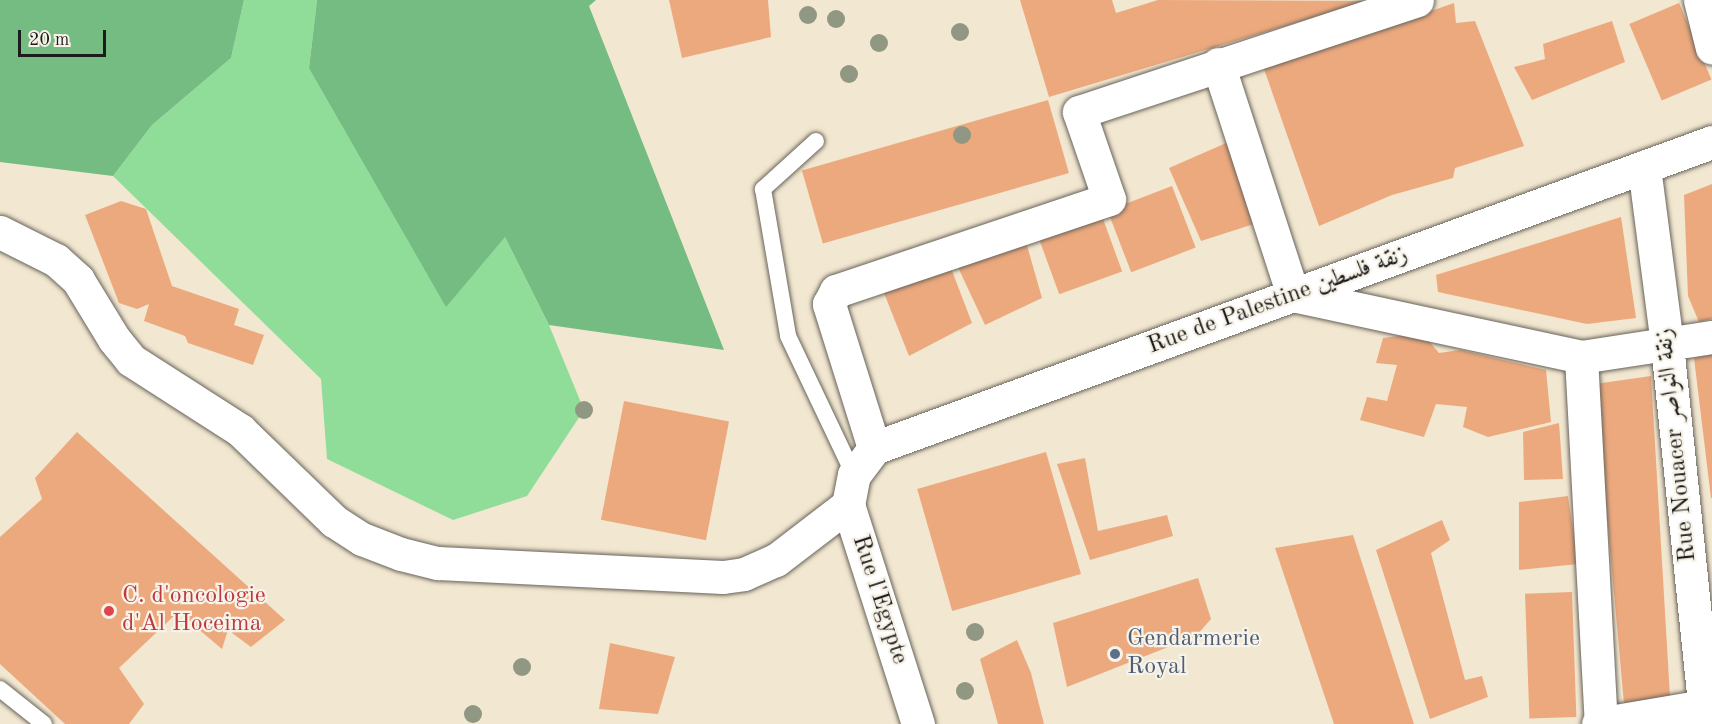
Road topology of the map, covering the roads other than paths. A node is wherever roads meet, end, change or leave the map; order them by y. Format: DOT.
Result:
graph roads {
  1 [pos="1417,0"];
  2 [pos="1700,0"];
  3 [pos="1712,48"];
  4 [pos="1218,64"];
  5 [pos="816,141"];
  6 [pos="1712,142"];
  7 [pos="1644,167"];
  8 [pos="0,232"];
  9 [pos="1293,296"];
  10 [pos="1712,337"];
  11 [pos="1667,345"];
  12 [pos="1581,357"];
  13 [pos="874,448"];
  14 [pos="851,490"];
  15 [pos="0,689"];
  16 [pos="1705,715"];
  17 [pos="44,724"];
  18 [pos="918,724"];
  19 [pos="1600,724"];
  1 -- 4 [label="street"];
  2 -- 3 [label="street"];
  4 -- 9 [label="street"];
  4 -- 13 [label="street"];
  5 -- 14 [label="lane"];
  6 -- 7 [label="street, Rue de Palestine زنقة فلسطين"];
  7 -- 9 [label="street, Rue de Palestine زنقة فلسطين"];
  7 -- 11 [label="street, Rue Nouacer زنقة النواصر"];
  8 -- 14 [label="street"];
  9 -- 12 [label="street"];
  9 -- 13 [label="street, Rue de Palestine زنقة فلسطين"];
  10 -- 11 [label="street"];
  11 -- 12 [label="street"];
  11 -- 16 [label="street, Rue Nouacer زنقة النواصر"];
  12 -- 19 [label="street"];
  13 -- 14 [label="street"];
  14 -- 18 [label="street, Rue l'Egypte"];
  15 -- 17 [label="lane"];
  16 -- 19 [label="street"];
}
